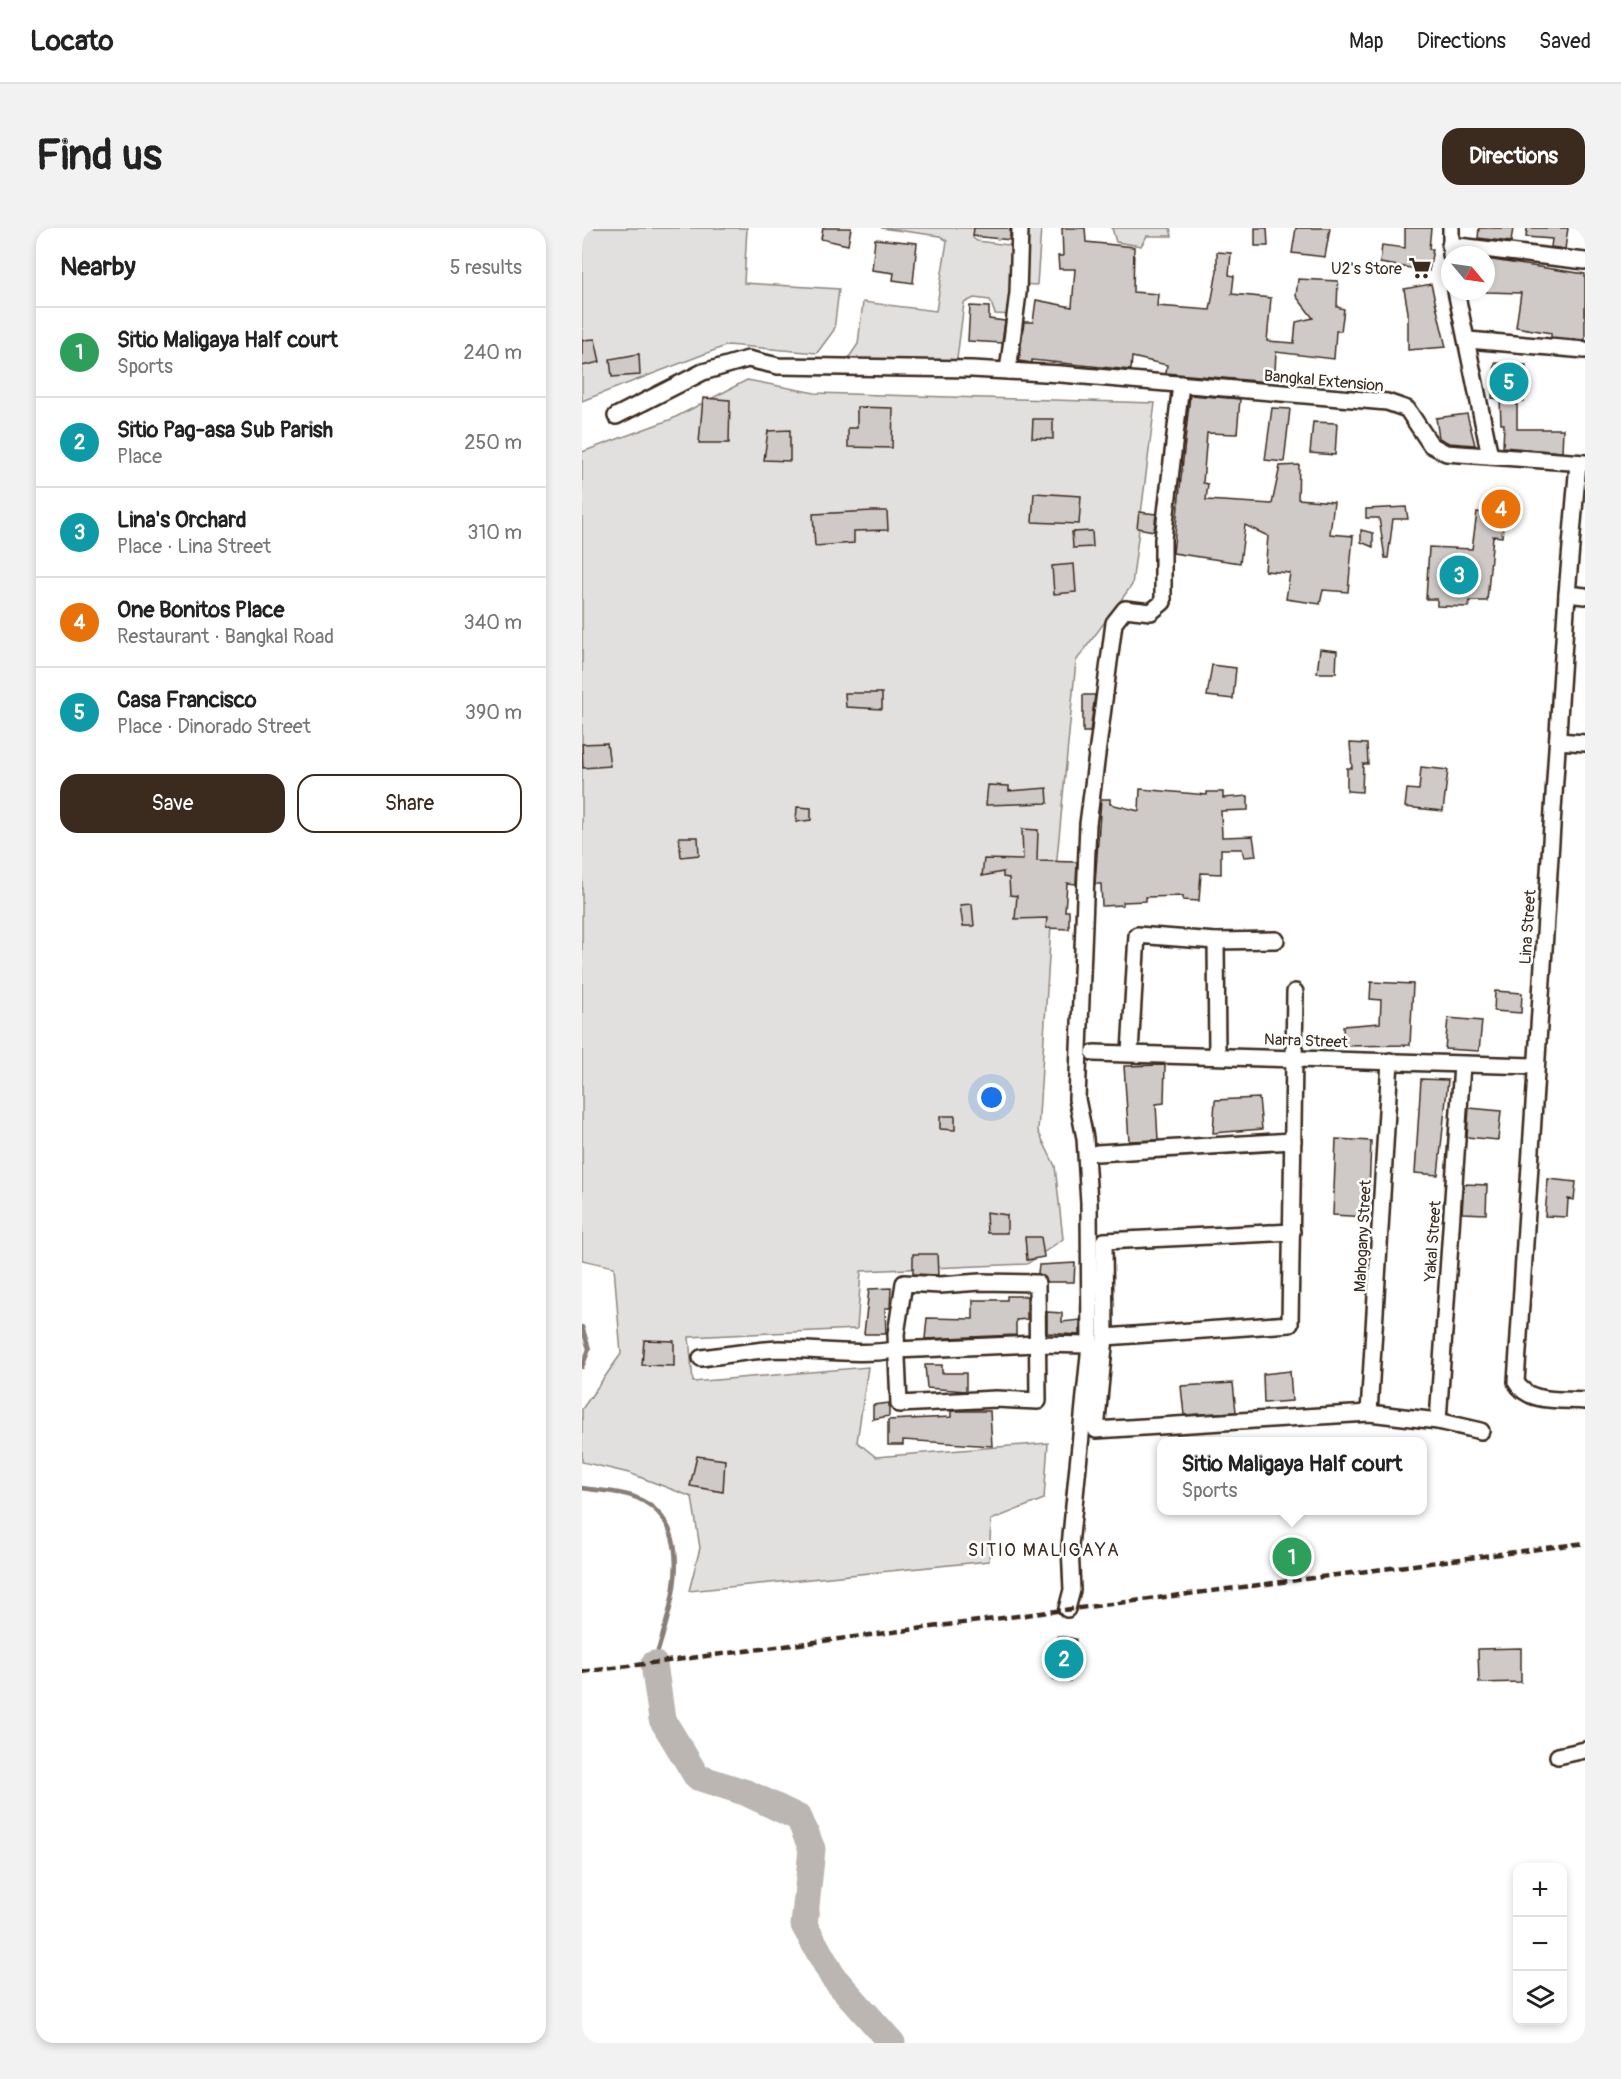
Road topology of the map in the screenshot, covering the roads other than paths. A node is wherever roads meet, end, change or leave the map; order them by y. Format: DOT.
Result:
graph roads {
  1 [pos="1020,228"];
  2 [pos="1451,228"];
  3 [pos="1451,246"];
  4 [pos="1495,254"];
  5 [pos="1585,261"];
  6 [pos="1458,300"];
  7 [pos="1468,340"];
  8 [pos="1585,350"];
  9 [pos="1008,372"];
  10 [pos="1181,384"];
  11 [pos="616,416"];
  12 [pos="1490,456"];
  13 [pos="1582,463"];
  14 [pos="1567,594"];
  15 [pos="1585,596"];
  16 [pos="1558,741"];
  17 [pos="1585,742"];
  18 [pos="1276,940"];
  19 [pos="1216,941"];
  20 [pos="1295,992"];
  21 [pos="1130,1052"];
  22 [pos="1094,1053"];
  23 [pos="1217,1054"];
  24 [pos="1294,1059"];
  25 [pos="1390,1061"];
  26 [pos="1462,1065"];
  27 [pos="1536,1066"];
  28 [pos="1293,1140"];
  29 [pos="1097,1154"];
  30 [pos="1292,1232"];
  31 [pos="1105,1337"];
  32 [pos="1036,1344"];
  33 [pos="1090,1345"];
  34 [pos="895,1350"];
  35 [pos="701,1358"];
  36 [pos="1585,1401"];
  37 [pos="1369,1413"];
  38 [pos="1438,1421"];
  39 [pos="1481,1431"];
  40 [pos="1067,1610"];
  41 [pos="1585,1750"];
  42 [pos="1558,1756"];
  1 -- 9 [label="street"];
  2 -- 3 [label="street"];
  4 -- 5 [label="street"];
  6 -- 7 [label="street"];
  7 -- 8 [label="street"];
  7 -- 12 [label="street"];
  9 -- 10 [label="street, Bangkal Extension"];
  9 -- 11 [label="street, Bangkal Extension"];
  10 -- 12 [label="street, Bangkal Extension"];
  10 -- 33 [label="street"];
  12 -- 13 [label="street, Bangkal Extension"];
  13 -- 14 [label="street, Lina Street"];
  14 -- 15 [label="street"];
  14 -- 16 [label="street, Lina Street"];
  16 -- 17 [label="street"];
  16 -- 27 [label="street, Lina Street"];
  18 -- 19 [label="street"];
  19 -- 21 [label="street"];
  19 -- 23 [label="street"];
  20 -- 24 [label="street"];
  21 -- 22 [label="street, Narra Street"];
  21 -- 23 [label="street, Narra Street"];
  23 -- 24 [label="street, Narra Street"];
  24 -- 25 [label="street, Narra Street"];
  24 -- 28 [label="street"];
  25 -- 26 [label="street, Narra Street"];
  25 -- 37 [label="street, Mahogany Street"];
  26 -- 27 [label="street, Narra Street"];
  26 -- 38 [label="street, Yakal Street"];
  27 -- 36 [label="street, Lina Street"];
  28 -- 29 [label="street"];
  28 -- 30 [label="street"];
  30 -- 31 [label="street"];
  30 -- 31 [label="street"];
  31 -- 37 [label="street"];
  32 -- 33 [label="street"];
  32 -- 34 [label="street"];
  32 -- 34 [label="street"];
  32 -- 34 [label="street"];
  33 -- 40 [label="street"];
  34 -- 35 [label="street"];
  37 -- 38 [label="street"];
  38 -- 39 [label="street"];
  41 -- 42 [label="street"];
}
